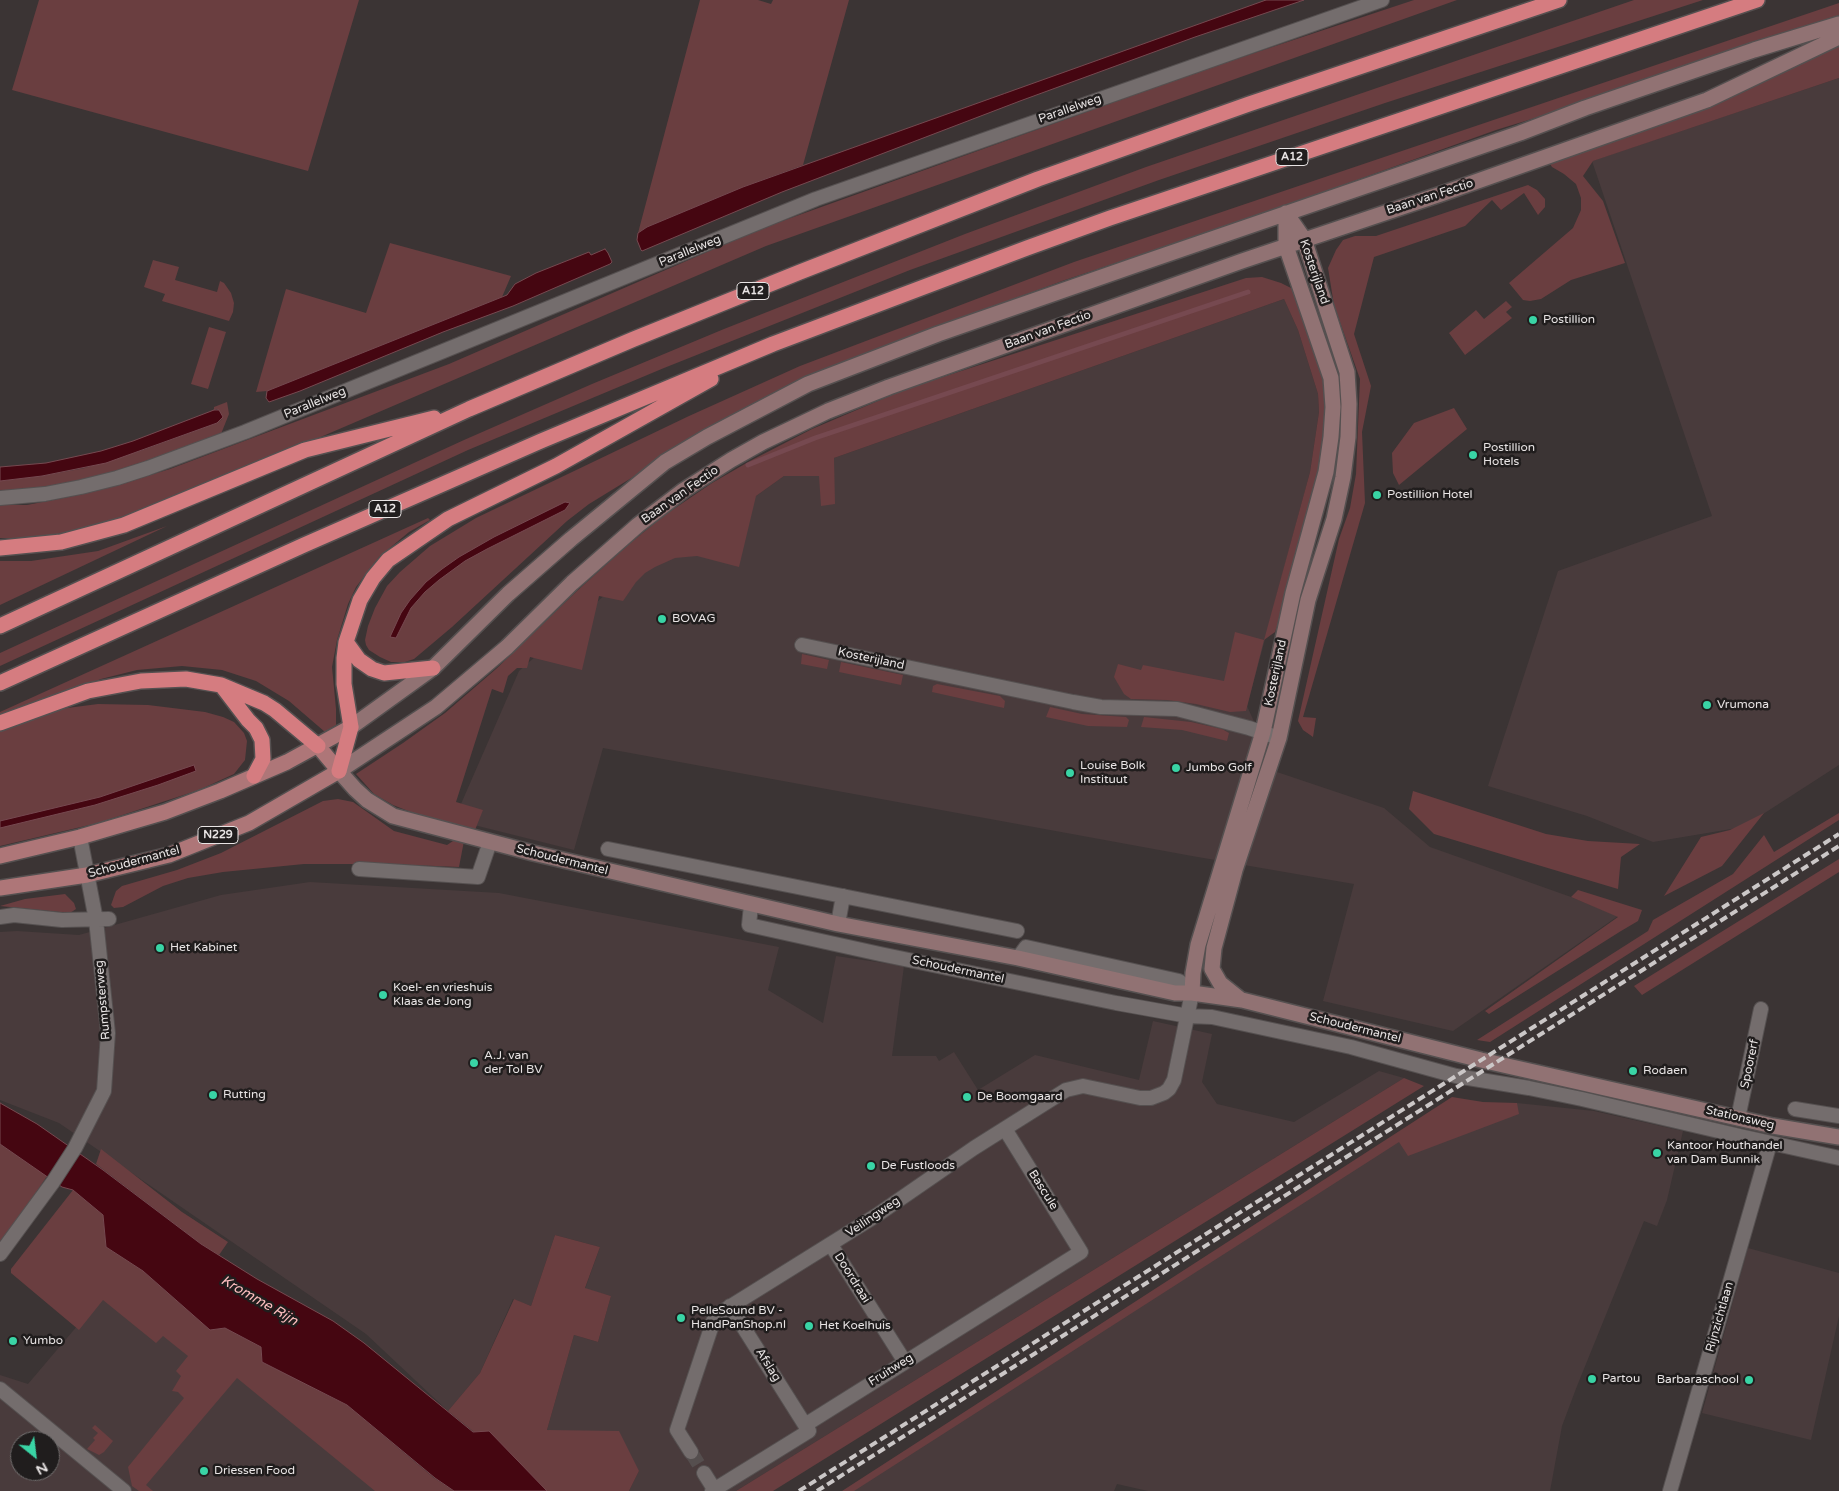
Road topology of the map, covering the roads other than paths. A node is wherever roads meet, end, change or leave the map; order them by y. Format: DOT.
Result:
graph roads {
  1 [pos="1382,0"];
  2 [pos="1558,0"];
  3 [pos="1757,0"];
  4 [pos="1839,24"];
  5 [pos="1839,36"];
  6 [pos="1286,213"];
  7 [pos="1304,239"];
  8 [pos="1286,246"];
  9 [pos="773,344"];
  10 [pos="469,409"];
  11 [pos="0,498"];
  12 [pos="0,548"];
  13 [pos="0,626"];
  14 [pos="346,642"];
  15 [pos="802,645"];
  16 [pos="433,668"];
  17 [pos="0,683"];
  18 [pos="221,685"];
  19 [pos="0,723"];
  20 [pos="351,727"];
  21 [pos="1263,732"];
  22 [pos="1279,738"];
  23 [pos="318,746"];
  24 [pos="339,771"];
  25 [pos="254,776"];
  26 [pos="80,837"];
  27 [pos="490,842"];
  28 [pos="608,849"];
  29 [pos="0,856"];
  30 [pos="360,869"];
  31 [pos="88,875"];
  32 [pos="0,888"];
  33 [pos="843,896"];
  34 [pos="751,905"];
  35 [pos="0,917"];
  36 [pos="102,919"];
  37 [pos="838,924"];
  38 [pos="1017,931"];
  39 [pos="1212,969"];
  40 [pos="1192,993"];
  41 [pos="1242,1000"];
  42 [pos="1761,1009"];
  43 [pos="1188,1016"];
  44 [pos="1488,1062"];
  45 [pos="1464,1077"];
  46 [pos="1642,1096"];
  47 [pos="1795,1109"];
  48 [pos="1640,1113"];
  49 [pos="1839,1116"];
  50 [pos="1738,1118"];
  51 [pos="1005,1129"];
  52 [pos="1839,1137"];
  53 [pos="1770,1143"];
  54 [pos="1839,1158"];
  55 [pos="831,1245"];
  56 [pos="1081,1252"];
  57 [pos="0,1254"];
  58 [pos="730,1306"];
  59 [pos="905,1362"];
  60 [pos="0,1389"];
  61 [pos="805,1424"];
  62 [pos="691,1452"];
  63 [pos="704,1473"];
  64 [pos="713,1490"];
  65 [pos="124,1491"];
  66 [pos="1670,1491"];
  1 -- 11 [label="street, Parallelweg"];
  2 -- 10 [label="highway, A12"];
  3 -- 9 [label="highway, A12"];
  4 -- 6 [label="main road"];
  5 -- 7 [label="main road, Baan van Fectio"];
  6 -- 7 [label="main road, Kosterijland"];
  6 -- 8 [label="main road, Kosterijland"];
  6 -- 16 [label="main road"];
  7 -- 8 [label="main road, Baan van Fectio"];
  7 -- 22 [label="main road, Kosterijland"];
  8 -- 21 [label="main road, Kosterijland"];
  8 -- 24 [label="main road, Baan van Fectio"];
  9 -- 14 [label="highway, A12"];
  9 -- 17 [label="highway, A12"];
  10 -- 12 [label="highway, A12"];
  10 -- 13 [label="highway, A12"];
  14 -- 16 [label="highway"];
  14 -- 20 [label="highway, A12"];
  15 -- 21 [label="street, Kosterijland"];
  16 -- 20 [label="main road"];
  18 -- 19 [label="highway"];
  18 -- 23 [label="highway"];
  18 -- 25 [label="highway"];
  20 -- 23 [label="main road"];
  20 -- 24 [label="highway, A12"];
  21 -- 22 [label="street, Kosterijland"];
  21 -- 40 [label="main road, Kosterijland"];
  22 -- 39 [label="main road, Kosterijland"];
  23 -- 24 [label="main road, Schoudermantel"];
  23 -- 25 [label="main road"];
  24 -- 27 [label="main road, Schoudermantel"];
  24 -- 31 [label="main road, Schoudermantel / N229"];
  25 -- 26 [label="main road"];
  26 -- 29 [label="main road"];
  26 -- 31 [label="street, Rumpsterweg"];
  27 -- 30 [label="street"];
  27 -- 34 [label="main road, Schoudermantel"];
  28 -- 33 [label="street, Schoudermantel"];
  31 -- 32 [label="main road, Schoudermantel / N229"];
  31 -- 36 [label="street, Rumpsterweg"];
  33 -- 37 [label="street"];
  33 -- 38 [label="street, Schoudermantel"];
  34 -- 37 [label="main road, Schoudermantel"];
  34 -- 43 [label="street, Schoudermantel"];
  35 -- 36 [label="street"];
  36 -- 57 [label="street, Rumpsterweg"];
  37 -- 40 [label="main road, Schoudermantel"];
  39 -- 40 [label="main road"];
  39 -- 41 [label="main road"];
  40 -- 41 [label="main road, Schoudermantel"];
  40 -- 43 [label="street"];
  41 -- 44 [label="main road, Schoudermantel"];
  42 -- 50 [label="street, Spoorerf"];
  43 -- 45 [label="street, Schoudermantel"];
  43 -- 51 [label="street, Veilingweg"];
  44 -- 46 [label="main road, Stationsweg"];
  45 -- 48 [label="street, Stationsweg"];
  46 -- 48 [label="street"];
  46 -- 50 [label="main road, Stationsweg"];
  47 -- 49 [label="street"];
  48 -- 53 [label="street, Stationsweg"];
  50 -- 52 [label="main road, Stationsweg"];
  51 -- 55 [label="street, Veilingweg"];
  51 -- 56 [label="street, Bascule"];
  53 -- 54 [label="street, Stationsweg"];
  53 -- 66 [label="street, Rijnzichtlaan"];
  55 -- 58 [label="street, Veilingweg"];
  55 -- 59 [label="street, Doordraai"];
  56 -- 59 [label="street, Fruitweg"];
  58 -- 61 [label="street, Afslag"];
  58 -- 62 [label="street, Veilingweg"];
  59 -- 61 [label="street, Fruitweg"];
  60 -- 65 [label="street"];
  61 -- 64 [label="street, Fruitweg"];
  63 -- 64 [label="street"];
}
